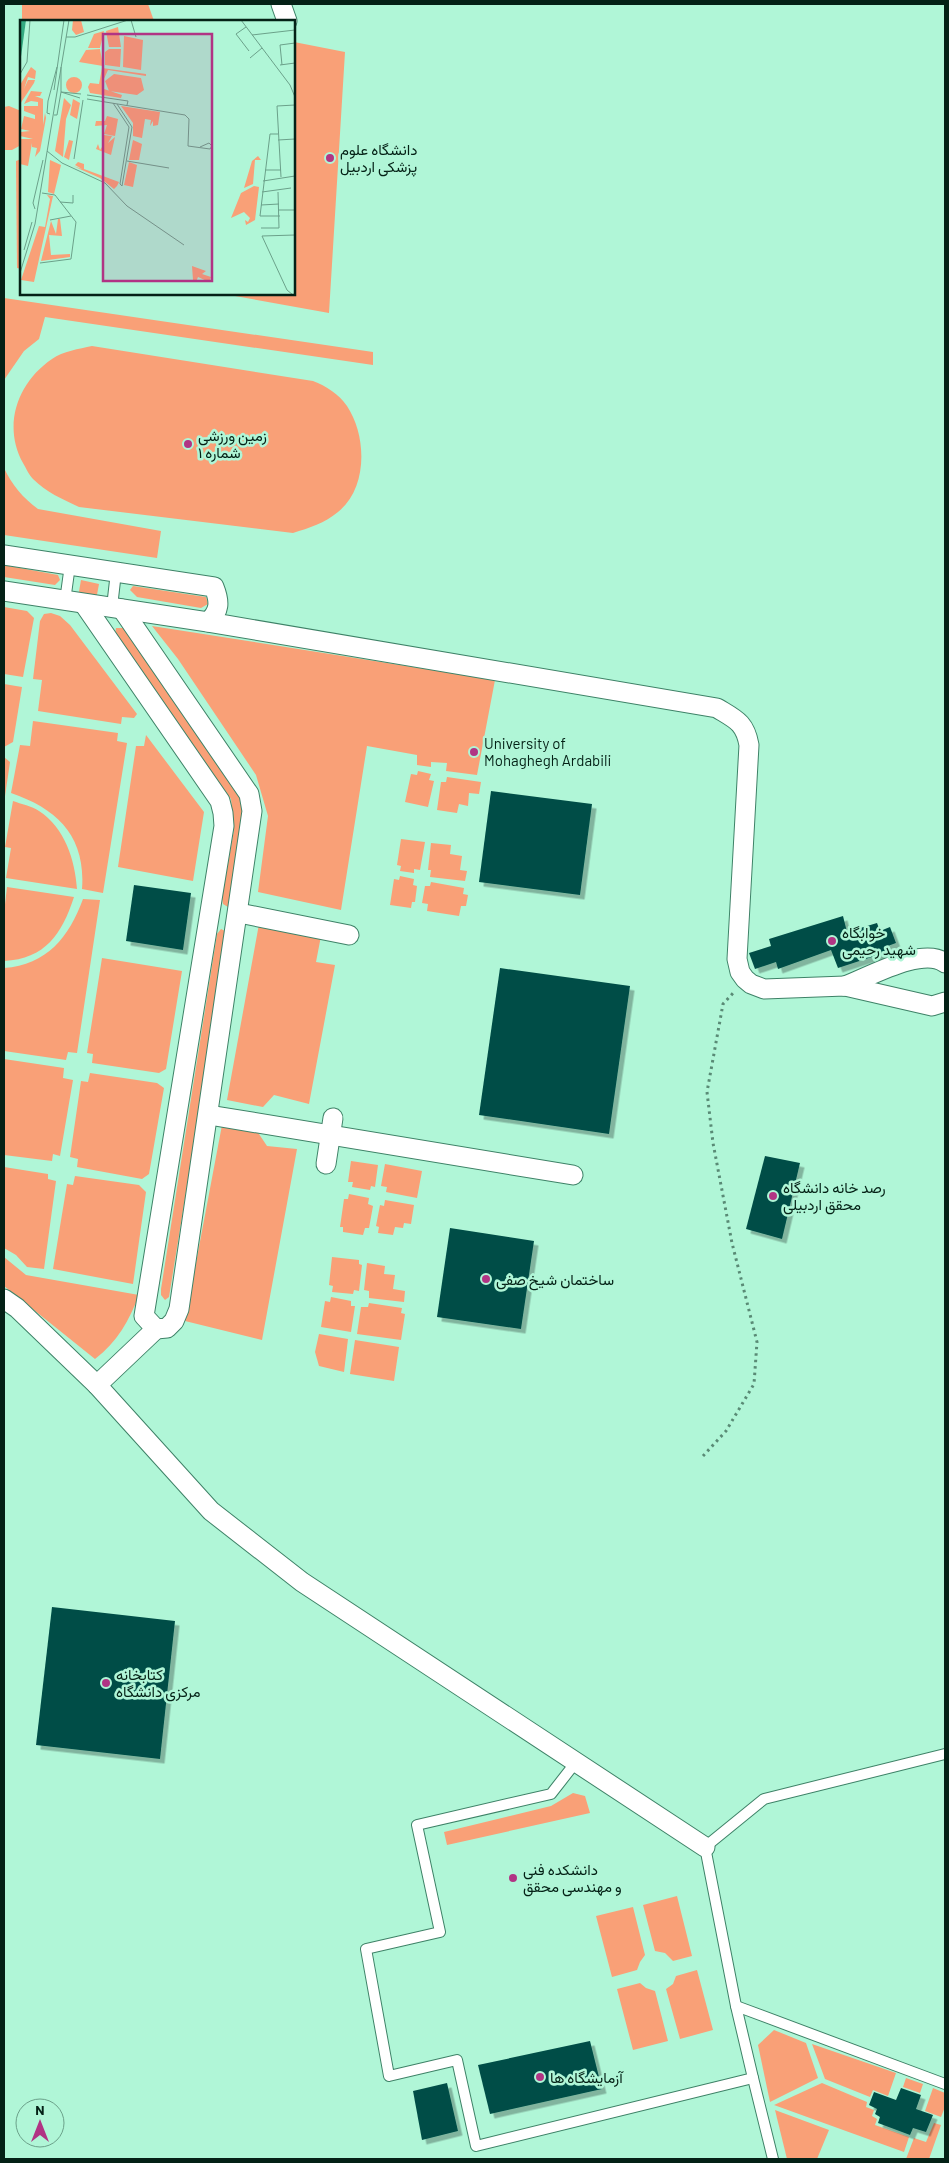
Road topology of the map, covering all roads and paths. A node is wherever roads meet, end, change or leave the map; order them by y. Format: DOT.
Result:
graph roads {
  1 [pos="281,4"];
  2 [pos="287,20"];
  3 [pos="4,556"];
  4 [pos="70,565"];
  5 [pos="116,572"];
  6 [pos="4,591"];
  7 [pos="74,602"];
  8 [pos="117,608"];
  9 [pos="208,622"];
  10 [pos="239,913"];
  11 [pos="349,935"];
  12 [pos="945,963"];
  13 [pos="745,979"];
  14 [pos="845,986"];
  15 [pos="945,1002"];
  16 [pos="208,1115"];
  17 [pos="331,1126"];
  18 [pos="326,1164"];
  19 [pos="573,1175"];
  20 [pos="4,1300"];
  21 [pos="156,1329"];
  22 [pos="97,1385"];
  23 [pos="703,1456"];
  24 [pos="945,1754"];
  25 [pos="576,1762"];
  26 [pos="705,1847"];
  27 [pos="736,2006"];
  28 [pos="753,2078"];
  29 [pos="945,2084"];
  30 [pos="773,2159"];
  1 -- 2 [label="street"];
  3 -- 4 [label="street"];
  4 -- 5 [label="street"];
  4 -- 7 [label="lane"];
  5 -- 8 [label="lane"];
  5 -- 9 [label="street"];
  6 -- 7 [label="street"];
  7 -- 8 [label="street"];
  7 -- 21 [label="street"];
  8 -- 9 [label="street"];
  8 -- 10 [label="street"];
  9 -- 13 [label="street"];
  10 -- 11 [label="street"];
  10 -- 16 [label="street"];
  12 -- 14 [label="street"];
  13 -- 14 [label="street"];
  13 -- 23 [label="path"];
  14 -- 15 [label="street"];
  16 -- 17 [label="street"];
  16 -- 21 [label="street"];
  17 -- 18 [label="street"];
  17 -- 19 [label="street"];
  20 -- 22 [label="street"];
  21 -- 22 [label="street"];
  22 -- 25 [label="street"];
  24 -- 26 [label="lane"];
  25 -- 26 [label="street"];
  25 -- 28 [label="lane"];
  26 -- 27 [label="lane"];
  27 -- 28 [label="lane"];
  27 -- 29 [label="lane"];
  28 -- 30 [label="lane"];
}
